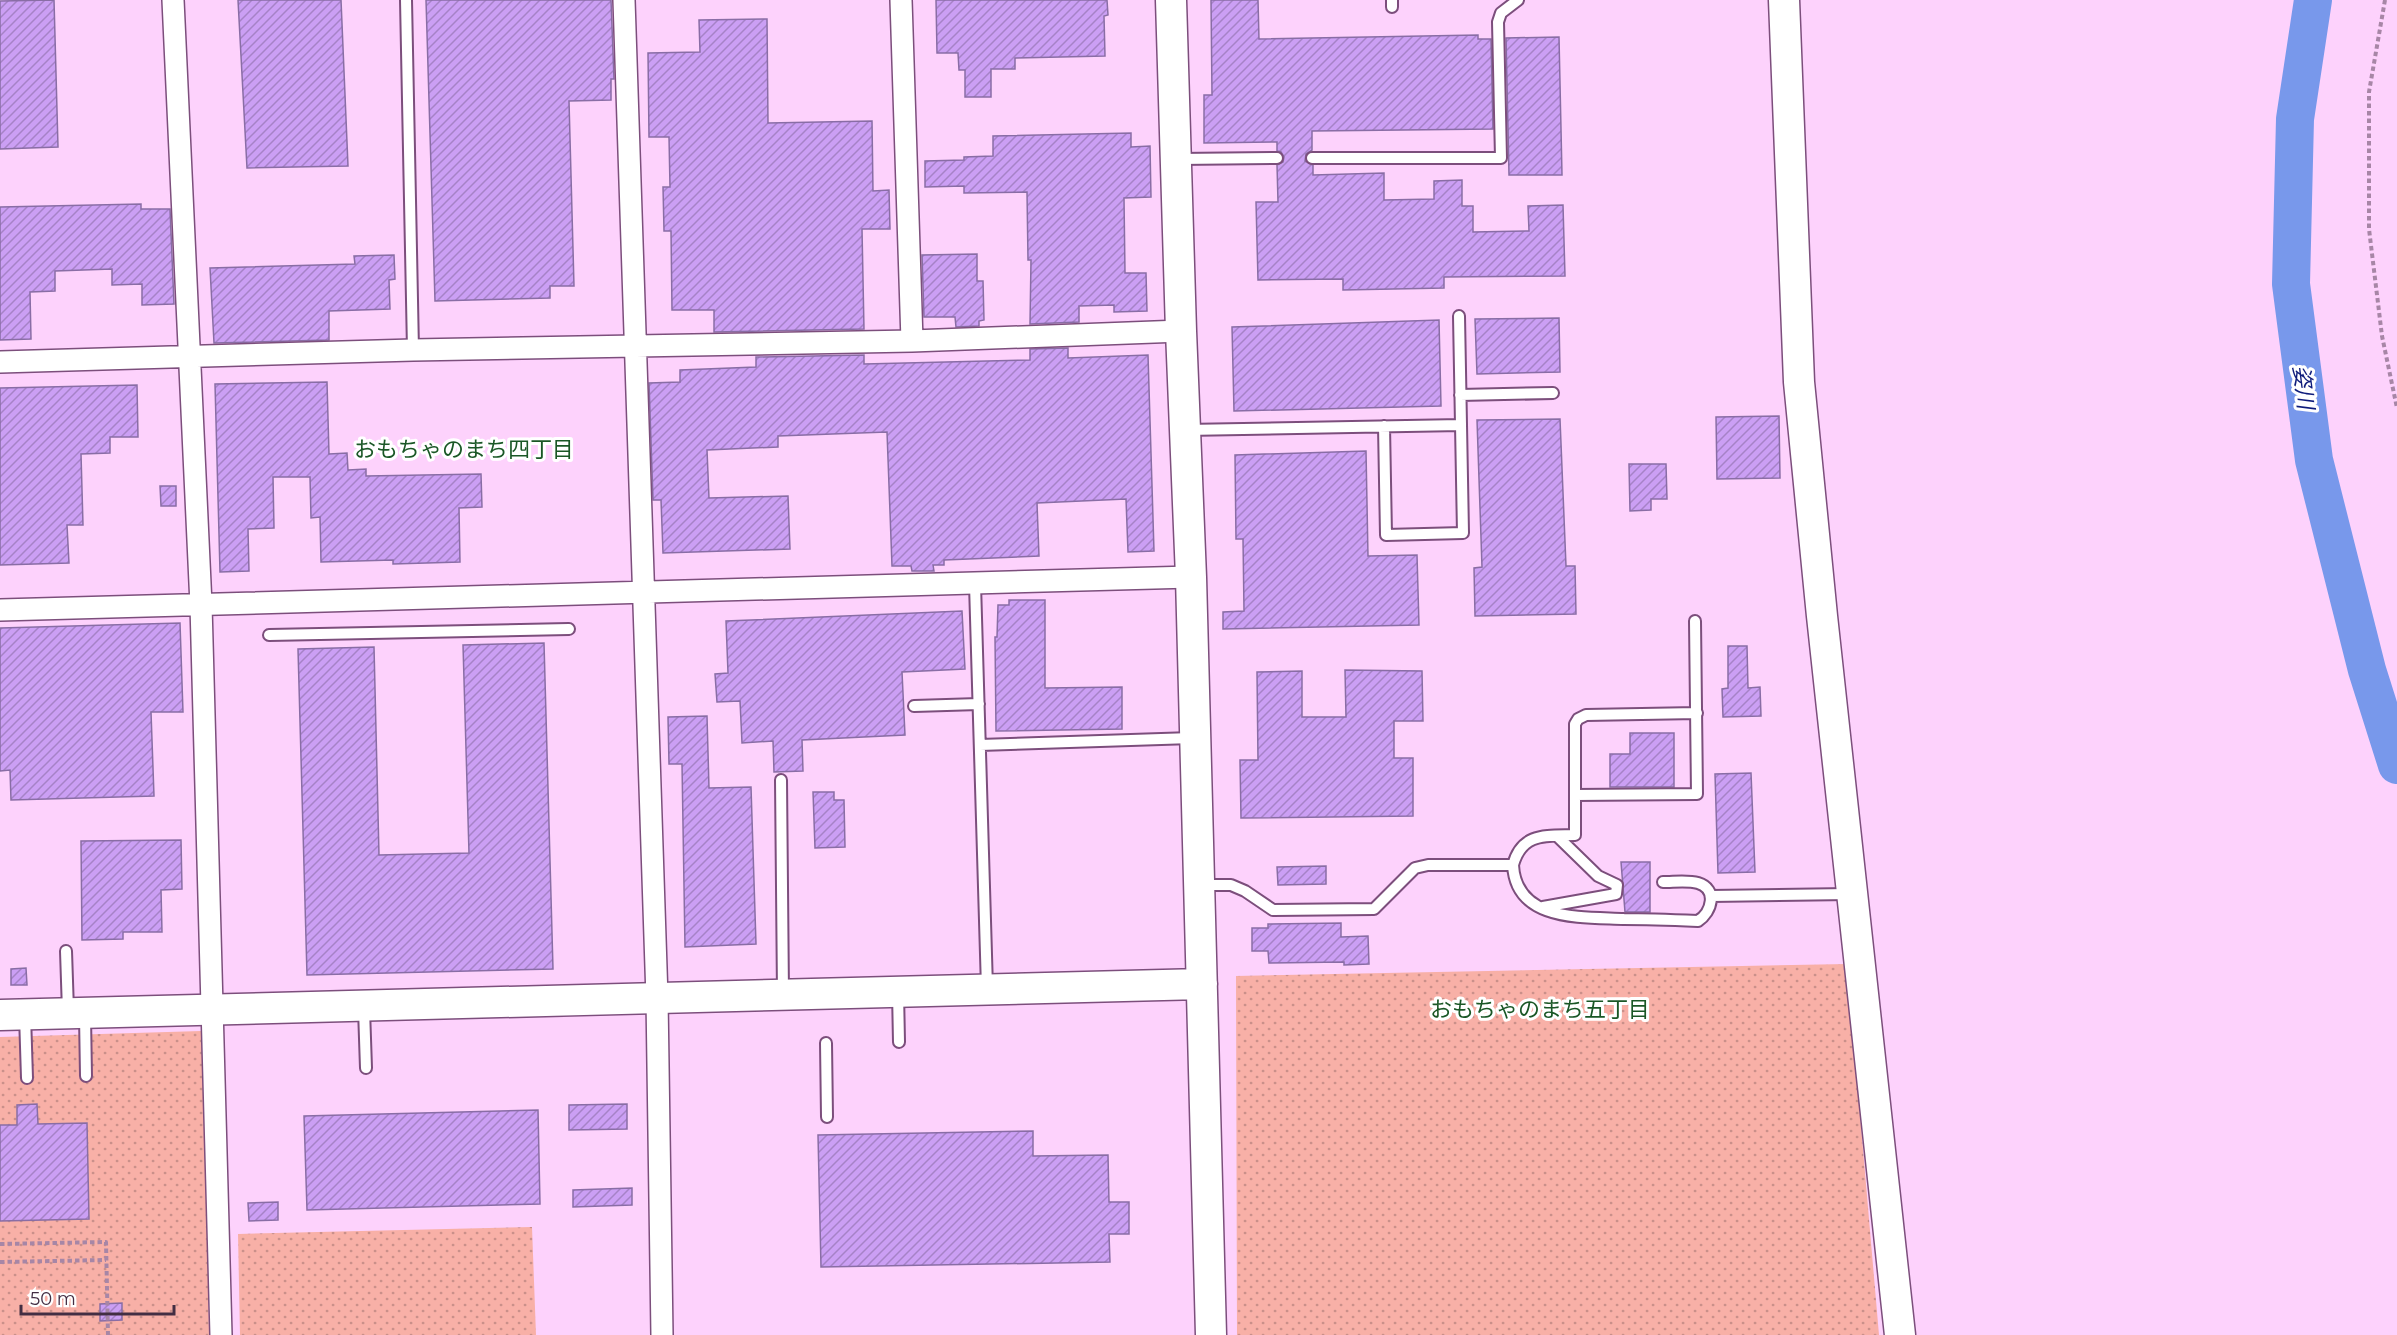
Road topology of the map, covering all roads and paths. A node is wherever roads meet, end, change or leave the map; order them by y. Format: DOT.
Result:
graph roads {
  1 [pos="173,0"];
  2 [pos="406,0"];
  3 [pos="624,0"];
  4 [pos="901,0"];
  5 [pos="1172,0"];
  6 [pos="1518,0"];
  7 [pos="1784,0"];
  8 [pos="2385,0"];
  9 [pos="1277,158"];
  10 [pos="1312,158"];
  11 [pos="1176,159"];
  12 [pos="1459,316"];
  13 [pos="1181,331"];
  14 [pos="912,341"];
  15 [pos="636,346"];
  16 [pos="413,350"];
  17 [pos="191,356"];
  18 [pos="0,362"];
  19 [pos="1553,393"];
  20 [pos="1460,395"];
  21 [pos="2397,408"];
  22 [pos="1461,425"];
  23 [pos="1384,426"];
  24 [pos="1185,429"];
  25 [pos="1191,577"];
  26 [pos="975,584"];
  27 [pos="645,594"];
  28 [pos="201,605"];
  29 [pos="0,610"];
  30 [pos="1695,621"];
  31 [pos="569,629"];
  32 [pos="269,636"];
  33 [pos="979,704"];
  34 [pos="914,706"];
  35 [pos="1697,713"];
  36 [pos="1196,738"];
  37 [pos="980,745"];
  38 [pos="781,780"];
  39 [pos="1575,795"];
  40 [pos="1557,836"];
  41 [pos="1513,865"];
  42 [pos="1663,882"];
  43 [pos="1199,885"];
  44 [pos="1853,894"];
  45 [pos="1711,896"];
  46 [pos="1541,908"];
  47 [pos="66,951"];
  48 [pos="1202,984"];
  49 [pos="987,990"];
  50 [pos="898,992"];
  51 [pos="783,995"];
  52 [pos="657,998"];
  53 [pos="364,1005"];
  54 [pos="212,1009"];
  55 [pos="76,1012"];
  56 [pos="12,1014"];
  57 [pos="899,1042"];
  58 [pos="826,1043"];
  59 [pos="366,1068"];
  60 [pos="86,1076"];
  61 [pos="27,1078"];
  62 [pos="827,1117"];
  63 [pos="0,1244"];
  64 [pos="106,1260"];
  65 [pos="0,1262"];
  66 [pos="108,1335"];
  67 [pos="221,1335"];
  68 [pos="662,1335"];
  69 [pos="1211,1335"];
  70 [pos="1900,1335"];
  1 -- 17 [label="street"];
  2 -- 16 [label="lane"];
  3 -- 15 [label="street"];
  4 -- 14 [label="street"];
  5 -- 11 [label="street"];
  6 -- 10 [label="lane"];
  7 -- 44 [label="street"];
  8 -- 21 [label="path"];
  9 -- 11 [label="lane"];
  11 -- 13 [label="street"];
  12 -- 20 [label="lane"];
  13 -- 14 [label="street"];
  13 -- 24 [label="street"];
  14 -- 15 [label="street"];
  15 -- 16 [label="street"];
  15 -- 27 [label="street"];
  16 -- 17 [label="street"];
  17 -- 18 [label="street"];
  17 -- 28 [label="street"];
  19 -- 20 [label="lane"];
  20 -- 22 [label="lane"];
  22 -- 23 [label="lane"];
  22 -- 23 [label="lane"];
  23 -- 24 [label="lane"];
  24 -- 25 [label="street"];
  25 -- 26 [label="street"];
  25 -- 36 [label="street"];
  26 -- 27 [label="street"];
  26 -- 33 [label="lane"];
  27 -- 28 [label="street"];
  27 -- 52 [label="street"];
  28 -- 29 [label="street"];
  28 -- 54 [label="street"];
  30 -- 35 [label="lane"];
  31 -- 32 [label="lane"];
  33 -- 34 [label="lane"];
  33 -- 37 [label="lane"];
  35 -- 39 [label="lane"];
  35 -- 39 [label="lane"];
  36 -- 37 [label="lane"];
  36 -- 43 [label="street"];
  37 -- 49 [label="lane"];
  38 -- 51 [label="lane"];
  39 -- 40 [label="lane"];
  40 -- 41 [label="lane"];
  40 -- 46 [label="lane"];
  41 -- 43 [label="lane"];
  41 -- 46 [label="lane"];
  42 -- 45 [label="lane"];
  43 -- 48 [label="street"];
  44 -- 45 [label="lane"];
  44 -- 70 [label="street"];
  45 -- 46 [label="lane"];
  47 -- 55 [label="lane"];
  48 -- 49 [label="street"];
  48 -- 69 [label="street"];
  49 -- 50 [label="street"];
  50 -- 51 [label="street"];
  50 -- 57 [label="lane"];
  51 -- 52 [label="street"];
  52 -- 53 [label="street"];
  52 -- 68 [label="street"];
  53 -- 54 [label="street"];
  53 -- 59 [label="lane"];
  54 -- 55 [label="street"];
  54 -- 67 [label="street"];
  55 -- 56 [label="street"];
  55 -- 60 [label="lane"];
  56 -- 61 [label="lane"];
  58 -- 62 [label="lane"];
  63 -- 64 [label="path"];
  64 -- 65 [label="path"];
  64 -- 66 [label="path"];
}
